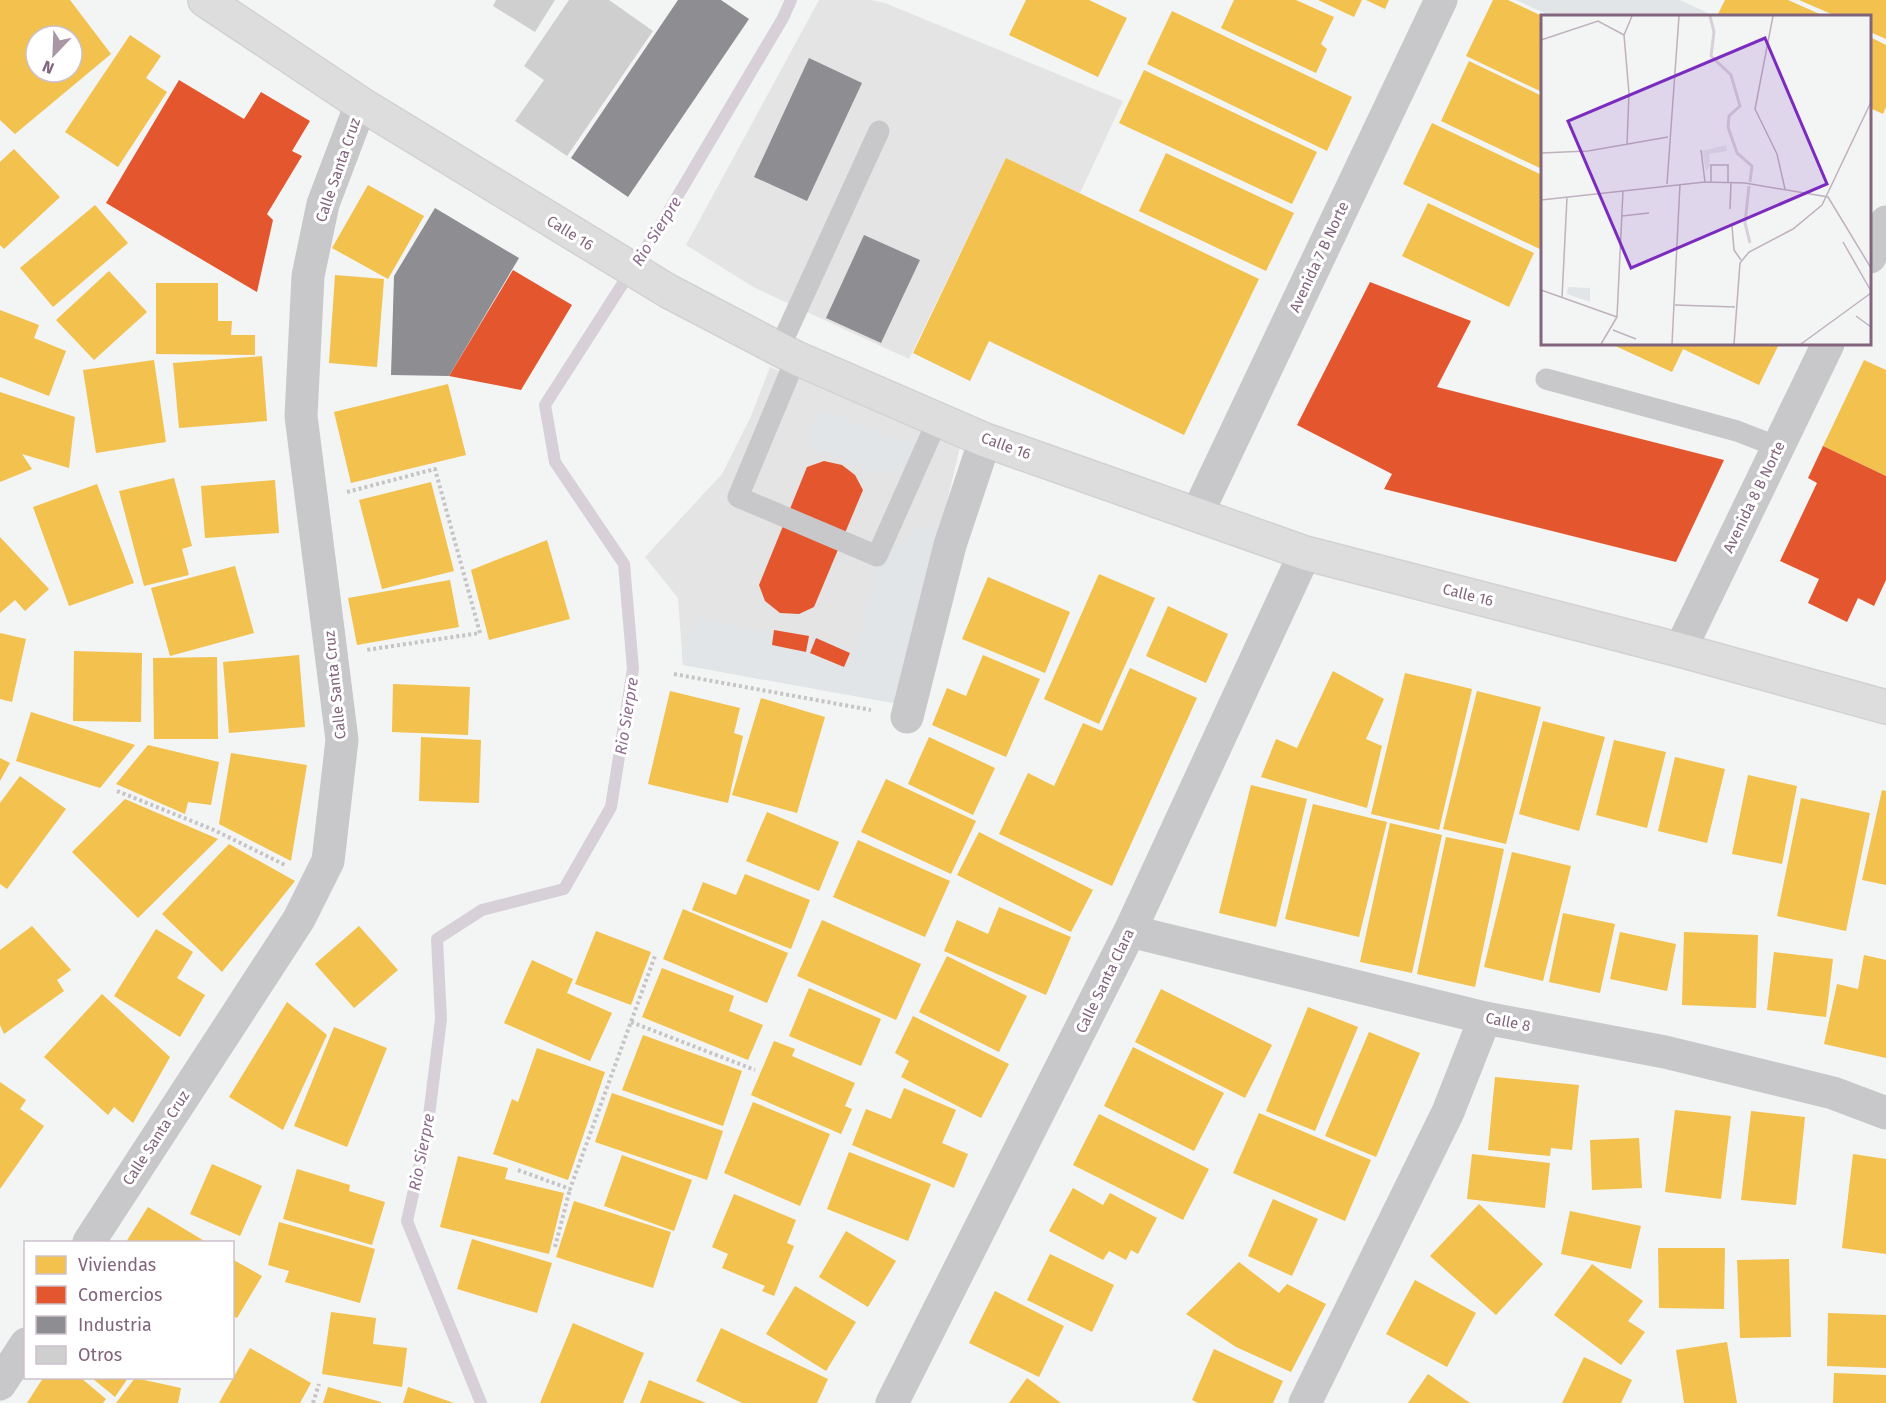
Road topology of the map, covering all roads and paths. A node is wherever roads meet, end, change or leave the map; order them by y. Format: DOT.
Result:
graph roads {
  1 [pos="205,0"];
  2 [pos="1441,0"];
  3 [pos="361,104"];
  4 [pos="879,131"];
  5 [pos="1886,222"];
  6 [pos="1871,253"];
  7 [pos="1828,345"];
  8 [pos="787,354"];
  9 [pos="1546,379"];
  10 [pos="938,419"];
  11 [pos="985,440"];
  12 [pos="1778,447"];
  13 [pos="347,492"];
  14 [pos="1197,513"];
  15 [pos="1305,553"];
  16 [pos="1680,650"];
  17 [pos="362,651"];
  18 [pos="674,674"];
  19 [pos="1886,707"];
  20 [pos="907,717"];
  21 [pos="117,791"];
  22 [pos="317,882"];
  23 [pos="1130,931"];
  24 [pos="655,956"];
  25 [pos="1485,1018"];
  26 [pos="631,1022"];
  27 [pos="755,1070"];
  28 [pos="1886,1113"];
  29 [pos="518,1170"];
  30 [pos="570,1188"];
  31 [pos="90,1241"];
  32 [pos="555,1247"];
  33 [pos="24,1347"];
  34 [pos="0,1384"];
  35 [pos="319,1384"];
  36 [pos="313,1403"];
  37 [pos="892,1403"];
  38 [pos="1305,1403"];
  1 -- 3 [label="main road, Calle 16"];
  2 -- 14 [label="street, Avenida 7 B Norte"];
  3 -- 8 [label="main road, Calle 16"];
  3 -- 22 [label="street, Calle Santa Cruz"];
  4 -- 8 [label="lane"];
  5 -- 6 [label="street"];
  7 -- 12 [label="street, Avenida 8 B Norte"];
  8 -- 10 [label="main road, Calle 16"];
  8 -- 10 [label="lane"];
  9 -- 12 [label="lane"];
  10 -- 11 [label="main road, Calle 16"];
  11 -- 14 [label="main road, Calle 16"];
  11 -- 20 [label="street"];
  12 -- 16 [label="street, Avenida 8 B Norte"];
  13 -- 17 [label="path"];
  14 -- 15 [label="main road, Calle 16"];
  15 -- 16 [label="main road, Calle 16"];
  15 -- 23 [label="street, Calle Santa Clara"];
  16 -- 19 [label="main road, Calle 16"];
  18 -- 20 [label="path"];
  21 -- 22 [label="path"];
  22 -- 31 [label="street, Calle Santa Cruz"];
  23 -- 25 [label="street, Calle 8"];
  23 -- 37 [label="street, Calle Santa Clara"];
  24 -- 26 [label="path"];
  25 -- 28 [label="street, Calle 8"];
  25 -- 38 [label="street"];
  26 -- 27 [label="path"];
  26 -- 30 [label="path"];
  29 -- 30 [label="path"];
  30 -- 32 [label="path"];
  33 -- 34 [label="street"];
  35 -- 36 [label="path"];
}
